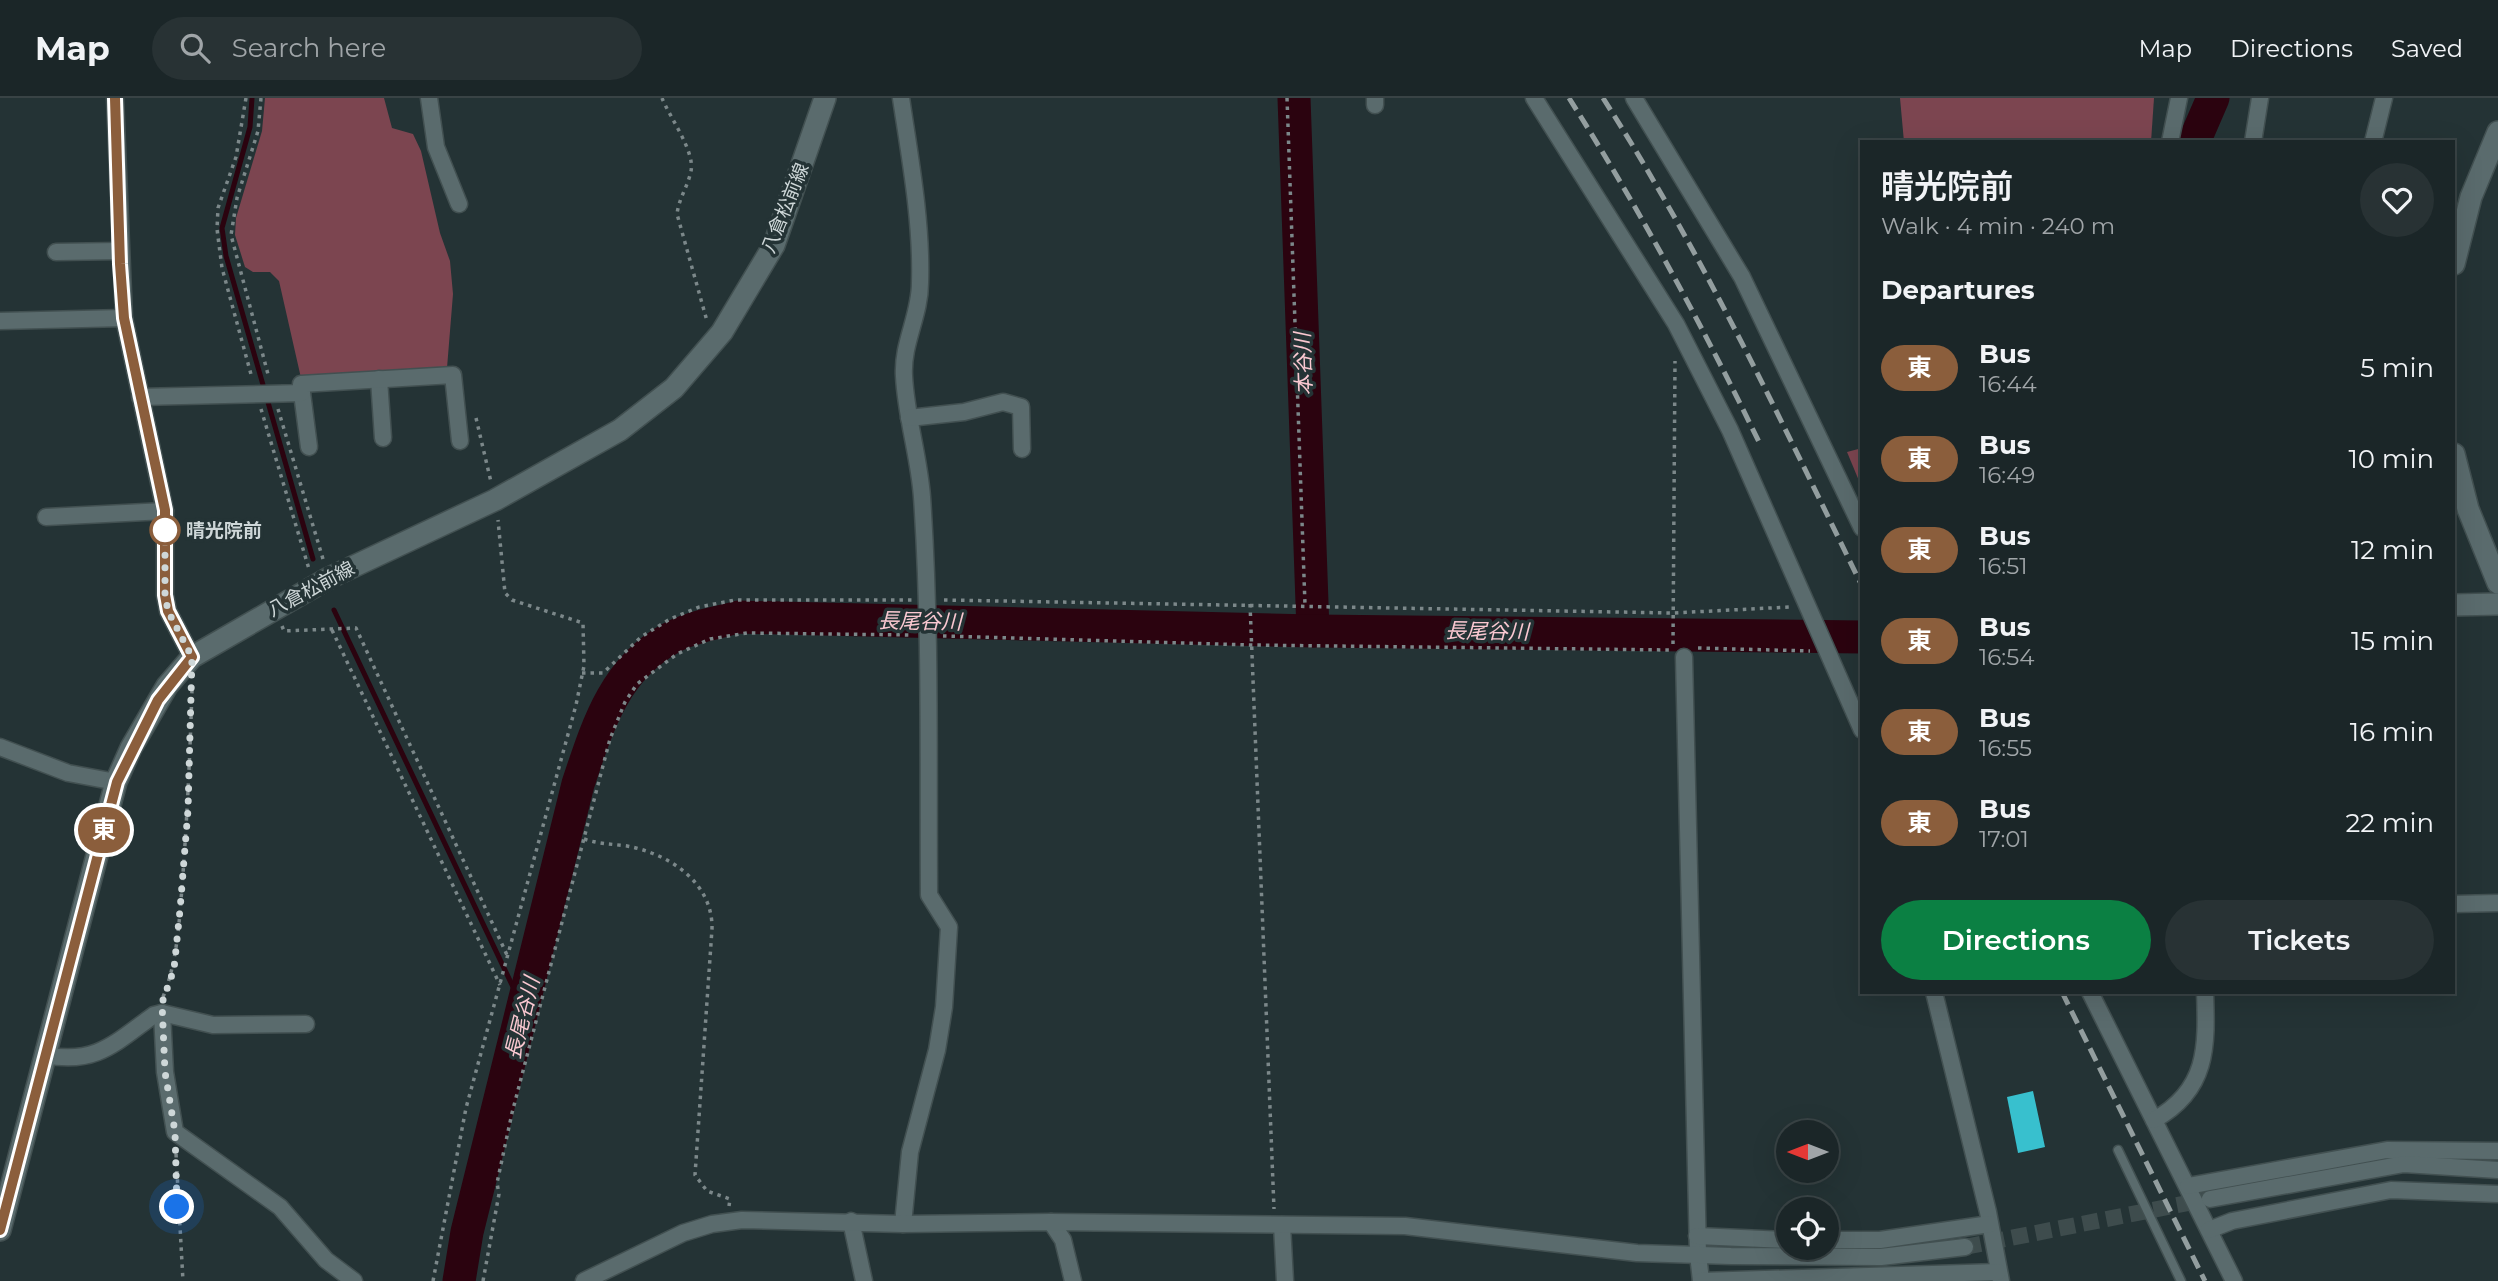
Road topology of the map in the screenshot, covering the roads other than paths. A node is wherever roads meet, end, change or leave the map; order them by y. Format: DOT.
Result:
graph roads {
  1 [pos="115,98"];
  2 [pos="429,98"];
  3 [pos="825,98"];
  4 [pos="901,98"];
  5 [pos="1534,98"];
  6 [pos="1634,98"];
  7 [pos="2179,98"];
  8 [pos="2260,98"];
  9 [pos="2384,98"];
  10 [pos="2498,131"];
  11 [pos="2170,140"];
  12 [pos="2253,140"];
  13 [pos="2374,140"];
  14 [pos="459,204"];
  15 [pos="119,251"];
  16 [pos="56,252"];
  17 [pos="2455,260"];
  18 [pos="124,318"];
  19 [pos="0,321"];
  20 [pos="379,379"];
  21 [pos="302,393"];
  22 [pos="140,397"];
  23 [pos="909,418"];
  24 [pos="383,438"];
  25 [pos="460,441"];
  26 [pos="309,447"];
  27 [pos="1022,449"];
  28 [pos="2455,458"];
  29 [pos="165,510"];
  30 [pos="46,517"];
  31 [pos="1860,524"];
  32 [pos="2498,583"];
  33 [pos="2498,604"];
  34 [pos="2455,605"];
  35 [pos="1681,651"];
  36 [pos="192,657"];
  37 [pos="1860,725"];
  38 [pos="0,747"];
  39 [pos="117,782"];
  40 [pos="2498,903"];
  41 [pos="2455,904"];
  42 [pos="1934,994"];
  43 [pos="2091,994"];
  44 [pos="2205,994"];
  45 [pos="162,1013"];
  46 [pos="306,1024"];
  47 [pos="45,1055"];
  48 [pos="2154,1121"];
  49 [pos="2118,1150"];
  50 [pos="2498,1151"];
  51 [pos="2498,1170"];
  52 [pos="2188,1185"];
  53 [pos="2498,1194"];
  54 [pos="2210,1199"];
  55 [pos="851,1220"];
  56 [pos="1051,1222"];
  57 [pos="903,1224"];
  58 [pos="1990,1224"];
  59 [pos="1278,1225"];
  60 [pos="0,1230"];
  61 [pos="2209,1230"];
  62 [pos="1697,1236"];
  63 [pos="1776,1239"];
  64 [pos="1839,1240"];
  65 [pos="1965,1247"];
  66 [pos="1698,1254"];
  67 [pos="1999,1276"];
  68 [pos="354,1281"];
  69 [pos="584,1281"];
  70 [pos="864,1281"];
  71 [pos="1073,1281"];
  72 [pos="1284,1281"];
  73 [pos="1701,1281"];
  74 [pos="2181,1281"];
  75 [pos="2234,1281"];
  1 -- 15 [label="street"];
  2 -- 14 [label="street"];
  3 -- 36 [label="main road, 八倉松前線"];
  4 -- 23 [label="street"];
  5 -- 37 [label="street"];
  6 -- 31 [label="street"];
  7 -- 11 [label="street"];
  8 -- 12 [label="street"];
  9 -- 13 [label="street"];
  10 -- 17 [label="main road"];
  15 -- 16 [label="street"];
  15 -- 18 [label="street"];
  18 -- 19 [label="street"];
  18 -- 22 [label="street"];
  20 -- 21 [label="street"];
  20 -- 24 [label="street"];
  20 -- 25 [label="street"];
  21 -- 22 [label="street"];
  21 -- 26 [label="street"];
  22 -- 29 [label="street"];
  23 -- 27 [label="street"];
  23 -- 57 [label="street"];
  28 -- 32 [label="main road"];
  29 -- 30 [label="street"];
  29 -- 36 [label="street"];
  33 -- 34 [label="main road"];
  35 -- 62 [label="street"];
  36 -- 39 [label="main road, 八倉松前線"];
  38 -- 39 [label="street"];
  39 -- 47 [label="main road, 八倉松前線"];
  40 -- 41 [label="street"];
  42 -- 58 [label="street"];
  43 -- 48 [label="street"];
  44 -- 48 [label="street"];
  45 -- 46 [label="street"];
  45 -- 47 [label="street"];
  45 -- 68 [label="street"];
  47 -- 60 [label="main road, 八倉松前線"];
  48 -- 52 [label="street"];
  49 -- 74 [label="lane"];
  50 -- 52 [label="street"];
  51 -- 54 [label="street"];
  52 -- 61 [label="street"];
  53 -- 61 [label="street"];
  55 -- 57 [label="street"];
  55 -- 69 [label="street"];
  55 -- 70 [label="street"];
  56 -- 57 [label="street"];
  56 -- 59 [label="street"];
  56 -- 71 [label="street"];
  58 -- 64 [label="street"];
  58 -- 67 [label="street"];
  59 -- 66 [label="street"];
  59 -- 72 [label="street"];
  61 -- 75 [label="street"];
  62 -- 63 [label="street"];
  62 -- 66 [label="street"];
  65 -- 66 [label="street"];
  66 -- 73 [label="street"];
  67 -- 73 [label="street"];
}
